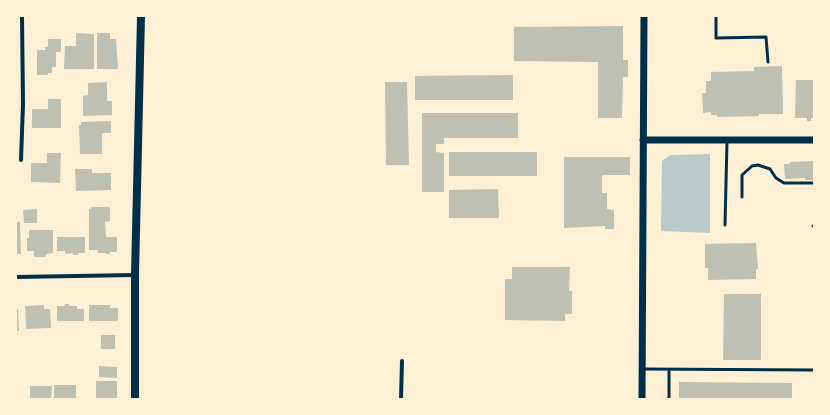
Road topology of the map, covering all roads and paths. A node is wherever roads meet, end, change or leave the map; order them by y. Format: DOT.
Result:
graph roads {
  1 [pos="22,16"];
  2 [pos="141,16"];
  3 [pos="644,16"];
  4 [pos="716,16"];
  5 [pos="768,62"];
  6 [pos="643,140"];
  7 [pos="727,140"];
  8 [pos="814,140"];
  9 [pos="21,160"];
  10 [pos="814,183"];
  11 [pos="742,197"];
  12 [pos="725,225"];
  13 [pos="135,275"];
  14 [pos="16,277"];
  15 [pos="402,361"];
  16 [pos="642,369"];
  17 [pos="668,369"];
  18 [pos="814,370"];
  19 [pos="135,399"];
  20 [pos="401,399"];
  21 [pos="642,399"];
  22 [pos="669,399"];
  1 -- 9 [label="street"];
  2 -- 13 [label="main road"];
  3 -- 6 [label="street"];
  4 -- 5 [label="lane"];
  6 -- 7 [label="street"];
  6 -- 16 [label="street"];
  7 -- 8 [label="street"];
  7 -- 12 [label="lane"];
  10 -- 11 [label="lane"];
  13 -- 14 [label="street"];
  13 -- 19 [label="main road"];
  15 -- 20 [label="street"];
  16 -- 17 [label="lane"];
  16 -- 21 [label="street"];
  17 -- 18 [label="lane"];
  17 -- 22 [label="lane"];
}
